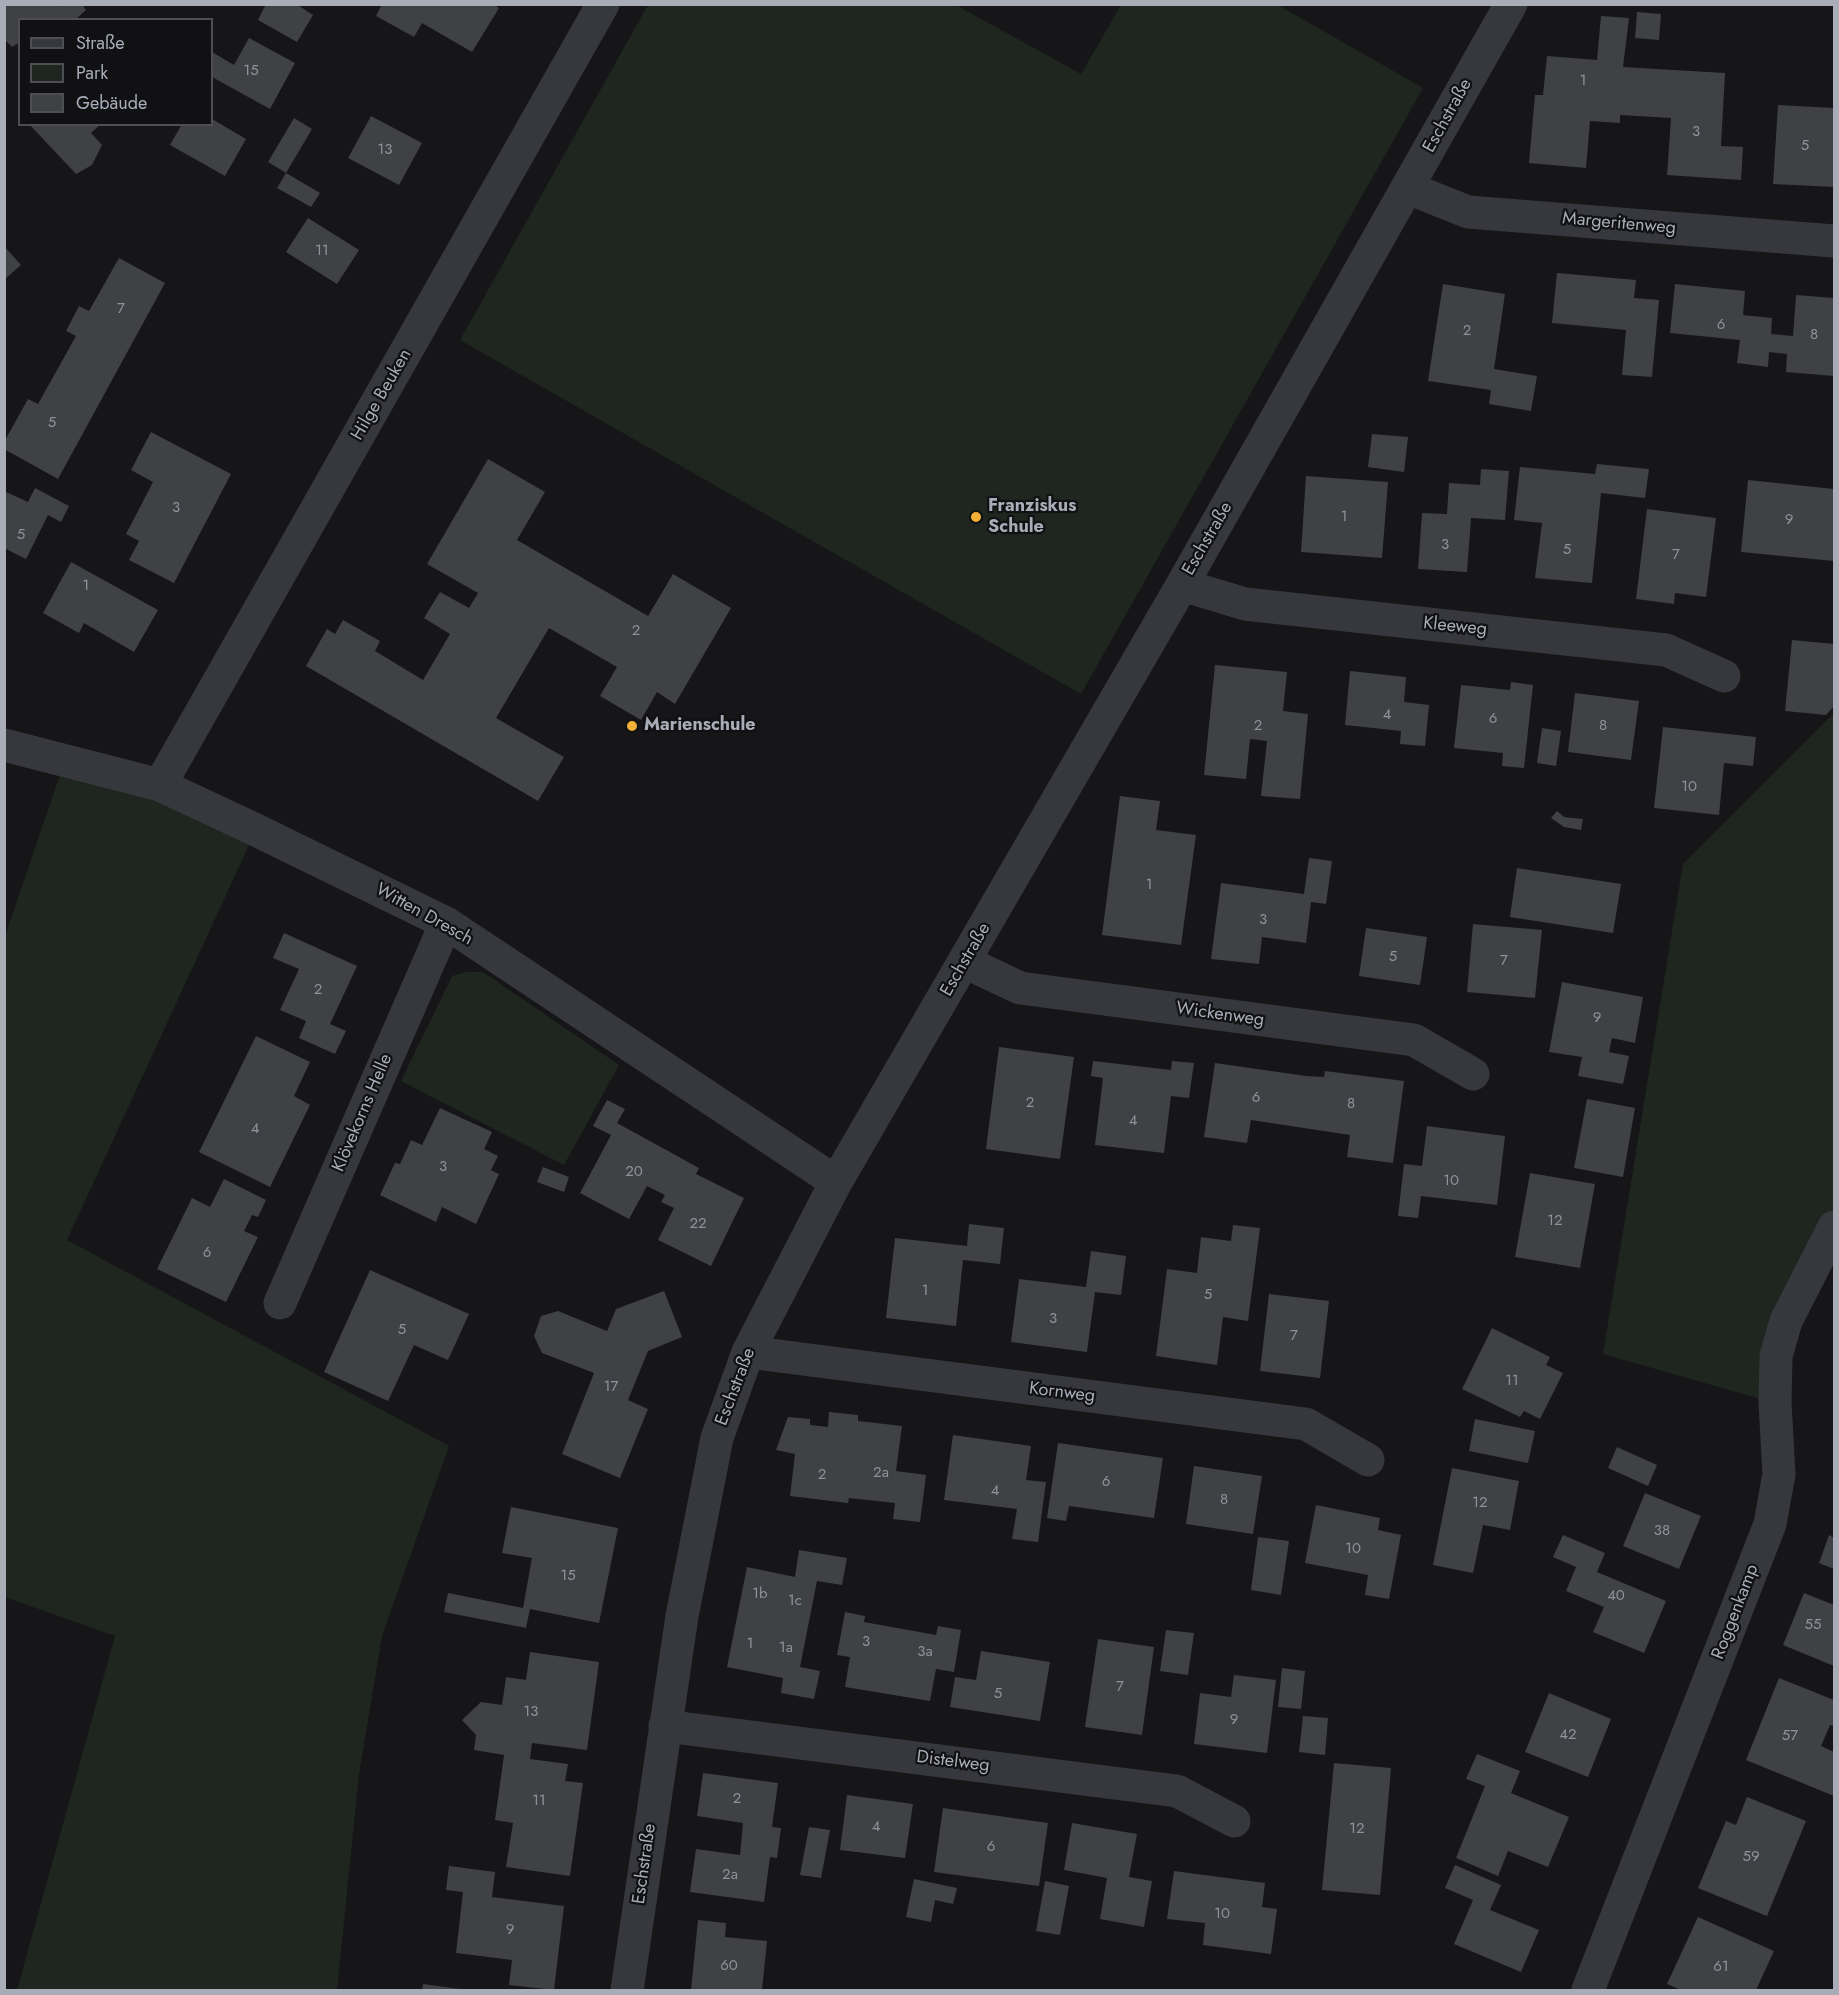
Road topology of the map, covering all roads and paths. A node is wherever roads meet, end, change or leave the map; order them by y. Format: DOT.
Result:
graph roads {
  1 [pos="603,4"];
  2 [pos="1511,4"];
  3 [pos="1407,188"];
  4 [pos="1834,241"];
  5 [pos="1182,585"];
  6 [pos="1724,676"];
  7 [pos="4,745"];
  8 [pos="160,785"];
  9 [pos="446,923"];
  10 [pos="965,962"];
  11 [pos="1473,1074"];
  12 [pos="836,1182"];
  13 [pos="1834,1227"];
  14 [pos="280,1303"];
  15 [pos="748,1352"];
  16 [pos="1368,1460"];
  17 [pos="665,1726"];
  18 [pos="1234,1821"];
  19 [pos="627,1990"];
  20 [pos="1588,1990"];
  1 -- 8 [label="street, Hilge Beuken"];
  2 -- 3 [label="street, Eschstraße"];
  3 -- 4 [label="street, Margeritenweg"];
  3 -- 5 [label="street, Eschstraße"];
  5 -- 6 [label="street, Kleeweg"];
  5 -- 10 [label="street, Eschstraße"];
  7 -- 8 [label="street, Witten Dresch"];
  8 -- 9 [label="street, Witten Dresch"];
  9 -- 12 [label="street, Witten Dresch"];
  9 -- 14 [label="street, Klövekorns Helle"];
  10 -- 11 [label="street, Wickenweg"];
  10 -- 12 [label="street, Eschstraße"];
  12 -- 15 [label="street, Eschstraße"];
  13 -- 20 [label="street, Roggenkamp"];
  15 -- 16 [label="street, Kornweg"];
  15 -- 17 [label="street, Eschstraße"];
  17 -- 18 [label="street, Distelweg"];
  17 -- 19 [label="street, Eschstraße"];
}
